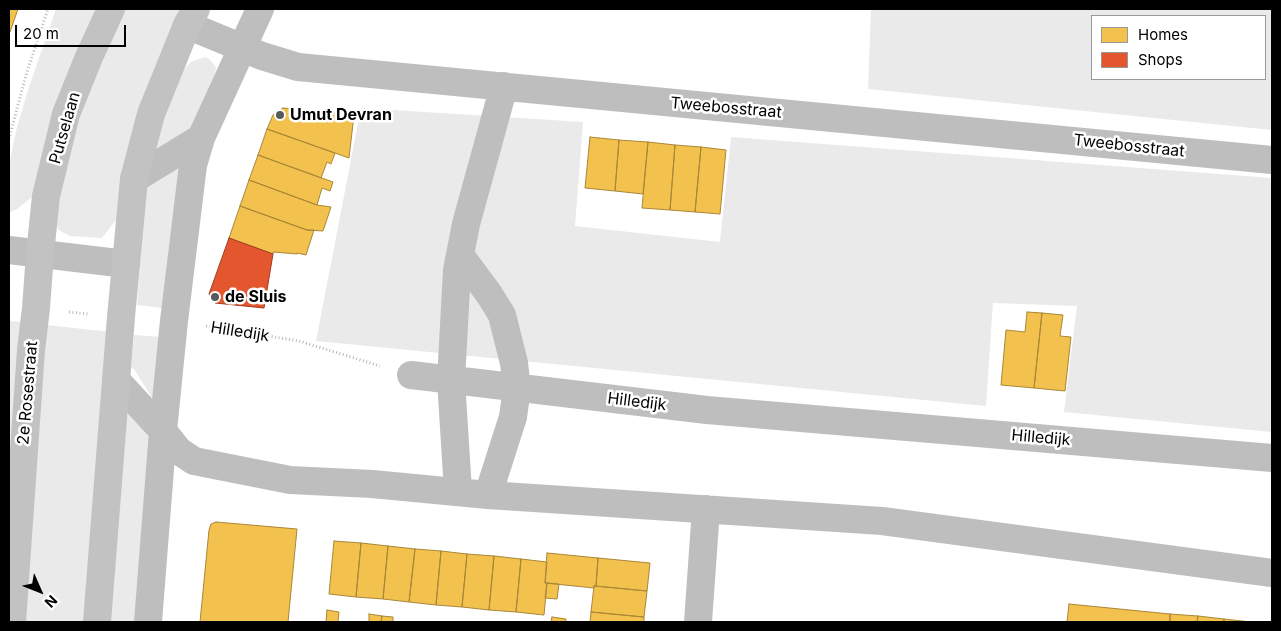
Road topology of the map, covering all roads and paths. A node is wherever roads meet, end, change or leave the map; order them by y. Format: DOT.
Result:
graph roads {
  1 [pos="48,9"];
  2 [pos="111,9"];
  3 [pos="260,9"];
  4 [pos="191,17"];
  5 [pos="241,48"];
  6 [pos="504,86"];
  7 [pos="201,138"];
  8 [pos="9,139"];
  9 [pos="1272,160"];
  10 [pos="134,179"];
  11 [pos="9,250"];
  12 [pos="40,254"];
  13 [pos="460,255"];
  14 [pos="126,264"];
  15 [pos="36,308"];
  16 [pos="121,317"];
  17 [pos="174,322"];
  18 [pos="411,375"];
  19 [pos="116,380"];
  20 [pos="452,380"];
  21 [pos="517,388"];
  22 [pos="162,431"];
  23 [pos="1272,458"];
  24 [pos="458,491"];
  25 [pos="488,495"];
  26 [pos="706,509"];
  27 [pos="1272,573"];
  28 [pos="12,622"];
  29 [pos="97,622"];
  30 [pos="148,622"];
  31 [pos="698,622"];
  1 -- 8 [label="path"];
  2 -- 12 [label="main road, Putselaan"];
  3 -- 5 [label="street"];
  4 -- 5 [label="street, Tweebosstraat"];
  4 -- 10 [label="main road"];
  5 -- 6 [label="street, Tweebosstraat"];
  5 -- 7 [label="street"];
  6 -- 9 [label="street, Tweebosstraat"];
  6 -- 13 [label="street"];
  7 -- 10 [label="street"];
  7 -- 17 [label="street"];
  10 -- 14 [label="main road"];
  11 -- 12 [label="street"];
  12 -- 14 [label="street"];
  12 -- 15 [label="main road, 2e Rosestraat"];
  13 -- 20 [label="street"];
  13 -- 21 [label="street"];
  14 -- 16 [label="main road"];
  15 -- 16 [label="path"];
  15 -- 28 [label="main road, 2e Rosestraat"];
  16 -- 19 [label="main road"];
  17 -- 18 [label="path, Hilledijk"];
  17 -- 22 [label="street"];
  18 -- 20 [label="street, Hilledijk"];
  19 -- 22 [label="street"];
  19 -- 29 [label="main road"];
  20 -- 21 [label="street, Hilledijk"];
  20 -- 24 [label="street"];
  21 -- 23 [label="street, Hilledijk"];
  21 -- 25 [label="street"];
  22 -- 24 [label="street"];
  22 -- 30 [label="street"];
  24 -- 25 [label="street"];
  25 -- 26 [label="street"];
  26 -- 27 [label="street"];
  26 -- 31 [label="street"];
}
